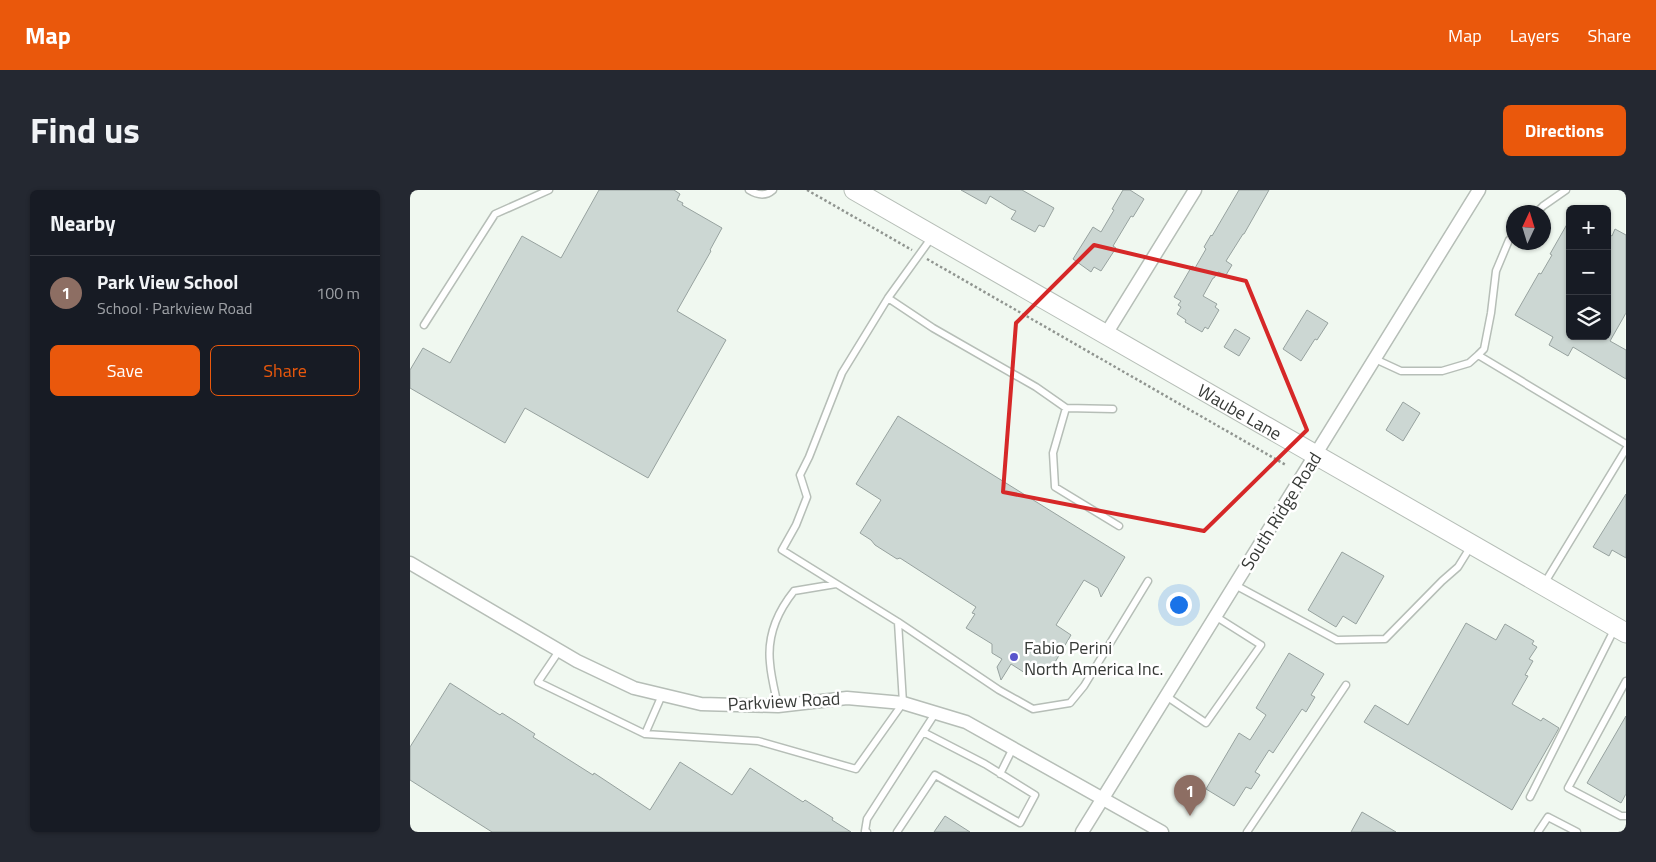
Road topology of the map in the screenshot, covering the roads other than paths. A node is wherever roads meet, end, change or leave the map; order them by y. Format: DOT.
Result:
graph roads {
  1 [pos="549,190"];
  2 [pos="749,190"];
  3 [pos="773,190"];
  4 [pos="854,190"];
  5 [pos="1195,190"];
  6 [pos="1479,190"];
  7 [pos="1566,190"];
  8 [pos="1545,205"];
  9 [pos="933,236"];
  10 [pos="1506,247"];
  11 [pos="888,298"];
  12 [pos="424,324"];
  13 [pos="1106,334"];
  14 [pos="1478,355"];
  15 [pos="1375,358"];
  16 [pos="1066,408"];
  17 [pos="1113,409"];
  18 [pos="1626,444"];
  19 [pos="1626,449"];
  20 [pos="1316,454"];
  21 [pos="1119,526"];
  22 [pos="1472,544"];
  23 [pos="410,563"];
  24 [pos="1148,581"];
  25 [pos="836,584"];
  26 [pos="1235,585"];
  27 [pos="1544,585"];
  28 [pos="1215,616"];
  29 [pos="898,622"];
  30 [pos="1621,630"];
  31 [pos="560,651"];
  32 [pos="1626,681"];
  33 [pos="1346,685"];
  34 [pos="662,695"];
  35 [pos="1166,696"];
  36 [pos="903,703"];
  37 [pos="778,706"];
  38 [pos="936,712"];
  39 [pos="923,732"];
  40 [pos="645,734"];
  41 [pos="1014,748"];
  42 [pos="1000,774"];
  43 [pos="1530,797"];
  44 [pos="1103,798"];
  45 [pos="1626,816"];
  46 [pos="868,832"];
  47 [pos="897,832"];
  48 [pos="1082,832"];
  49 [pos="1162,832"];
  50 [pos="1247,832"];
  51 [pos="1538,832"];
  52 [pos="1577,832"];
  1 -- 12 [label="lane"];
  2 -- 3 [label="lane"];
  4 -- 9 [label="main road, Waube Lane"];
  5 -- 13 [label="street"];
  6 -- 15 [label="street, South Ridge Road"];
  7 -- 8 [label="lane"];
  9 -- 11 [label="lane"];
  9 -- 13 [label="main road, Waube Lane"];
  10 -- 14 [label="lane"];
  11 -- 16 [label="lane"];
  11 -- 25 [label="lane"];
  13 -- 20 [label="main road, Waube Lane"];
  14 -- 15 [label="lane"];
  14 -- 18 [label="lane"];
  15 -- 20 [label="street, South Ridge Road"];
  16 -- 17 [label="lane"];
  16 -- 21 [label="lane"];
  19 -- 27 [label="lane"];
  20 -- 22 [label="main road, Waube Lane"];
  20 -- 26 [label="street, South Ridge Road"];
  22 -- 26 [label="lane"];
  22 -- 27 [label="main road, Waube Lane"];
  23 -- 31 [label="street, Parkview Road"];
  24 -- 29 [label="lane"];
  25 -- 29 [label="lane"];
  25 -- 37 [label="lane"];
  26 -- 28 [label="street, South Ridge Road"];
  27 -- 30 [label="main road, Waube Lane"];
  28 -- 35 [label="street, South Ridge Road"];
  28 -- 35 [label="lane"];
  29 -- 36 [label="lane"];
  30 -- 43 [label="lane"];
  31 -- 34 [label="street, Parkview Road"];
  31 -- 40 [label="lane"];
  32 -- 45 [label="lane"];
  33 -- 50 [label="lane"];
  34 -- 37 [label="street, Parkview Road"];
  34 -- 40 [label="lane"];
  35 -- 44 [label="street, South Ridge Road"];
  36 -- 37 [label="street, Parkview Road"];
  36 -- 38 [label="street, Parkview Road"];
  36 -- 40 [label="lane"];
  38 -- 39 [label="lane"];
  38 -- 41 [label="street, Parkview Road"];
  39 -- 42 [label="lane"];
  39 -- 46 [label="lane"];
  41 -- 42 [label="lane"];
  41 -- 44 [label="street, Parkview Road"];
  42 -- 47 [label="lane"];
  44 -- 48 [label="street, South Ridge Road"];
  44 -- 49 [label="street, Parkview Road"];
  51 -- 52 [label="lane"];
}
